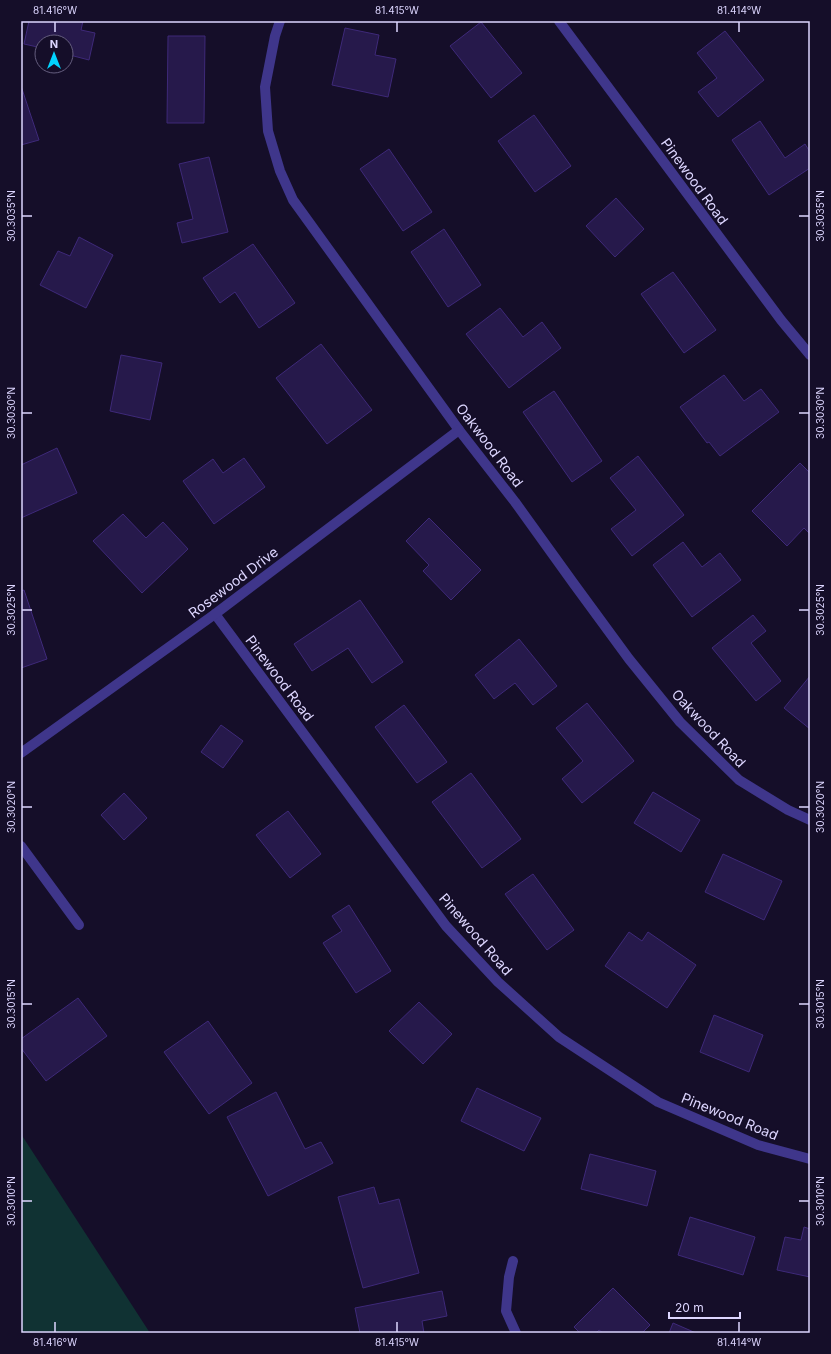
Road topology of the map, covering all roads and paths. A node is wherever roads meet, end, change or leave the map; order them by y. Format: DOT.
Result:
graph roads {
  1 [pos="280,21"];
  2 [pos="559,21"];
  3 [pos="810,356"];
  4 [pos="460,430"];
  5 [pos="215,614"];
  6 [pos="21,753"];
  7 [pos="810,820"];
  8 [pos="21,846"];
  9 [pos="79,925"];
  10 [pos="810,1159"];
  11 [pos="513,1261"];
  12 [pos="516,1333"];
  1 -- 4 [label="street, Oakwood Road"];
  2 -- 3 [label="street, Pinewood Road"];
  4 -- 5 [label="street, Rosewood Drive"];
  4 -- 7 [label="street, Oakwood Road"];
  5 -- 6 [label="street, Rosewood Drive"];
  5 -- 10 [label="street, Pinewood Road"];
  8 -- 9 [label="street"];
  11 -- 12 [label="street"];
}
